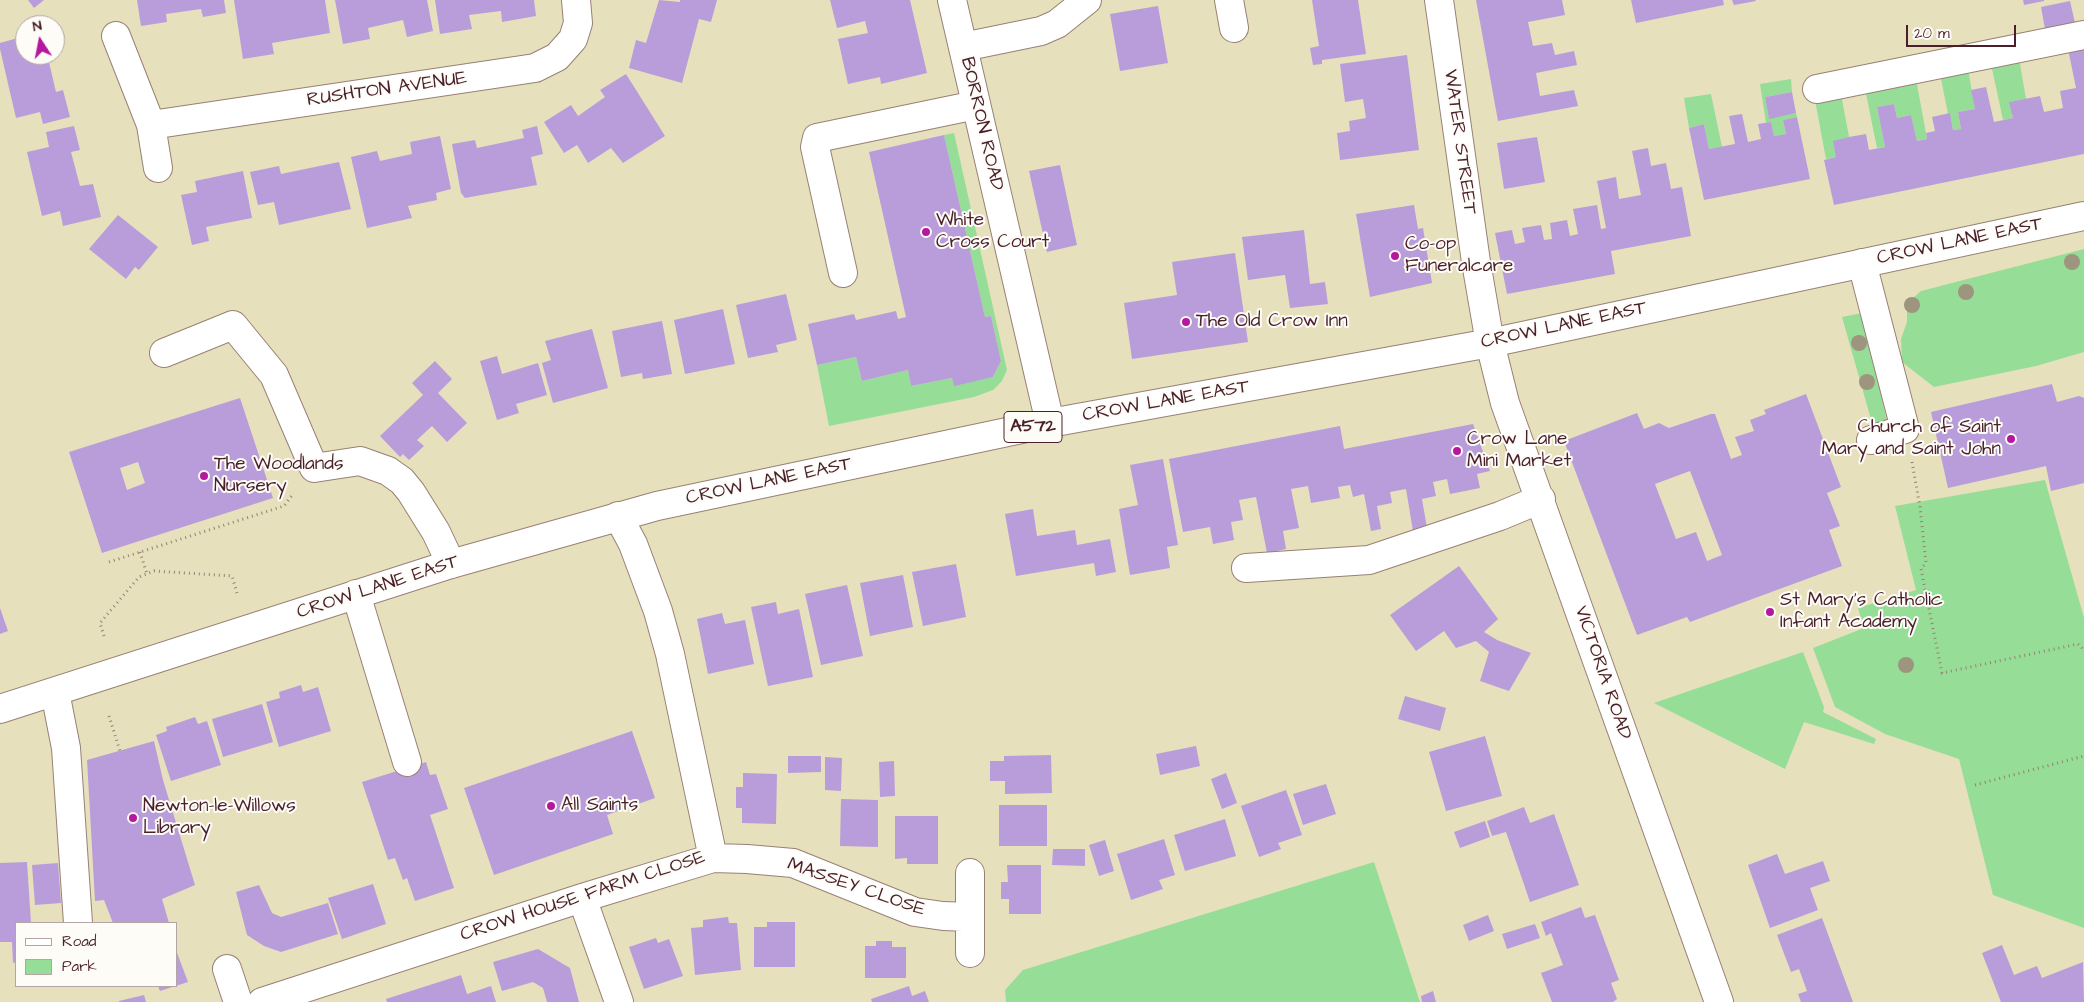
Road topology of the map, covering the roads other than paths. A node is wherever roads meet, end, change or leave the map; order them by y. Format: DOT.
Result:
graph roads {
  1 [pos="576,0"];
  2 [pos="952,0"];
  3 [pos="1087,0"];
  4 [pos="1229,0"];
  5 [pos="1439,0"];
  6 [pos="1234,28"];
  7 [pos="2084,35"];
  8 [pos="116,36"];
  9 [pos="963,47"];
  10 [pos="1817,89"];
  11 [pos="976,105"];
  12 [pos="151,125"];
  13 [pos="158,168"];
  14 [pos="2084,216"];
  15 [pos="1862,263"];
  16 [pos="844,273"];
  17 [pos="1490,343"];
  18 [pos="164,353"];
  19 [pos="1050,423"];
  20 [pos="1871,440"];
  21 [pos="1540,499"];
  22 [pos="618,516"];
  23 [pos="451,564"];
  24 [pos="1246,568"];
  25 [pos="356,594"];
  26 [pos="55,692"];
  27 [pos="0,709"];
  28 [pos="407,762"];
  29 [pos="713,858"];
  30 [pos="970,873"];
  31 [pos="582,898"];
  32 [pos="970,917"];
  33 [pos="78,922"];
  34 [pos="970,953"];
  35 [pos="226,969"];
  36 [pos="238,1002"];
  37 [pos="262,1002"];
  38 [pos="619,1002"];
  39 [pos="1719,1002"];
  1 -- 12 [label="street, RUSHTON AVENUE"];
  2 -- 9 [label="street, BORRON ROAD"];
  3 -- 9 [label="street"];
  4 -- 6 [label="street"];
  5 -- 17 [label="street, WATER STREET"];
  7 -- 10 [label="street"];
  8 -- 12 [label="street"];
  9 -- 11 [label="street, BORRON ROAD"];
  11 -- 16 [label="street"];
  11 -- 19 [label="street, BORRON ROAD"];
  12 -- 13 [label="street"];
  14 -- 15 [label="street, CROW LANE EAST / A572"];
  15 -- 17 [label="street, CROW LANE EAST / A572"];
  15 -- 20 [label="street"];
  17 -- 19 [label="street, CROW LANE EAST / A572"];
  17 -- 21 [label="street, VICTORIA ROAD"];
  18 -- 23 [label="street"];
  19 -- 22 [label="street, CROW LANE EAST / A572"];
  21 -- 24 [label="street"];
  21 -- 39 [label="street, VICTORIA ROAD"];
  22 -- 23 [label="street, CROW LANE EAST / A572"];
  22 -- 29 [label="street, CROW HOUSE FARM CLOSE"];
  23 -- 25 [label="street, CROW LANE EAST / A572"];
  25 -- 26 [label="street, CROW LANE EAST / A572"];
  25 -- 28 [label="street"];
  26 -- 27 [label="street, CROW LANE EAST / A572"];
  26 -- 33 [label="street"];
  29 -- 31 [label="street, CROW HOUSE FARM CLOSE"];
  29 -- 32 [label="street, MASSEY CLOSE"];
  30 -- 32 [label="street"];
  31 -- 37 [label="street, CROW HOUSE FARM CLOSE"];
  31 -- 38 [label="street"];
  32 -- 34 [label="street"];
  35 -- 36 [label="street"];
}
